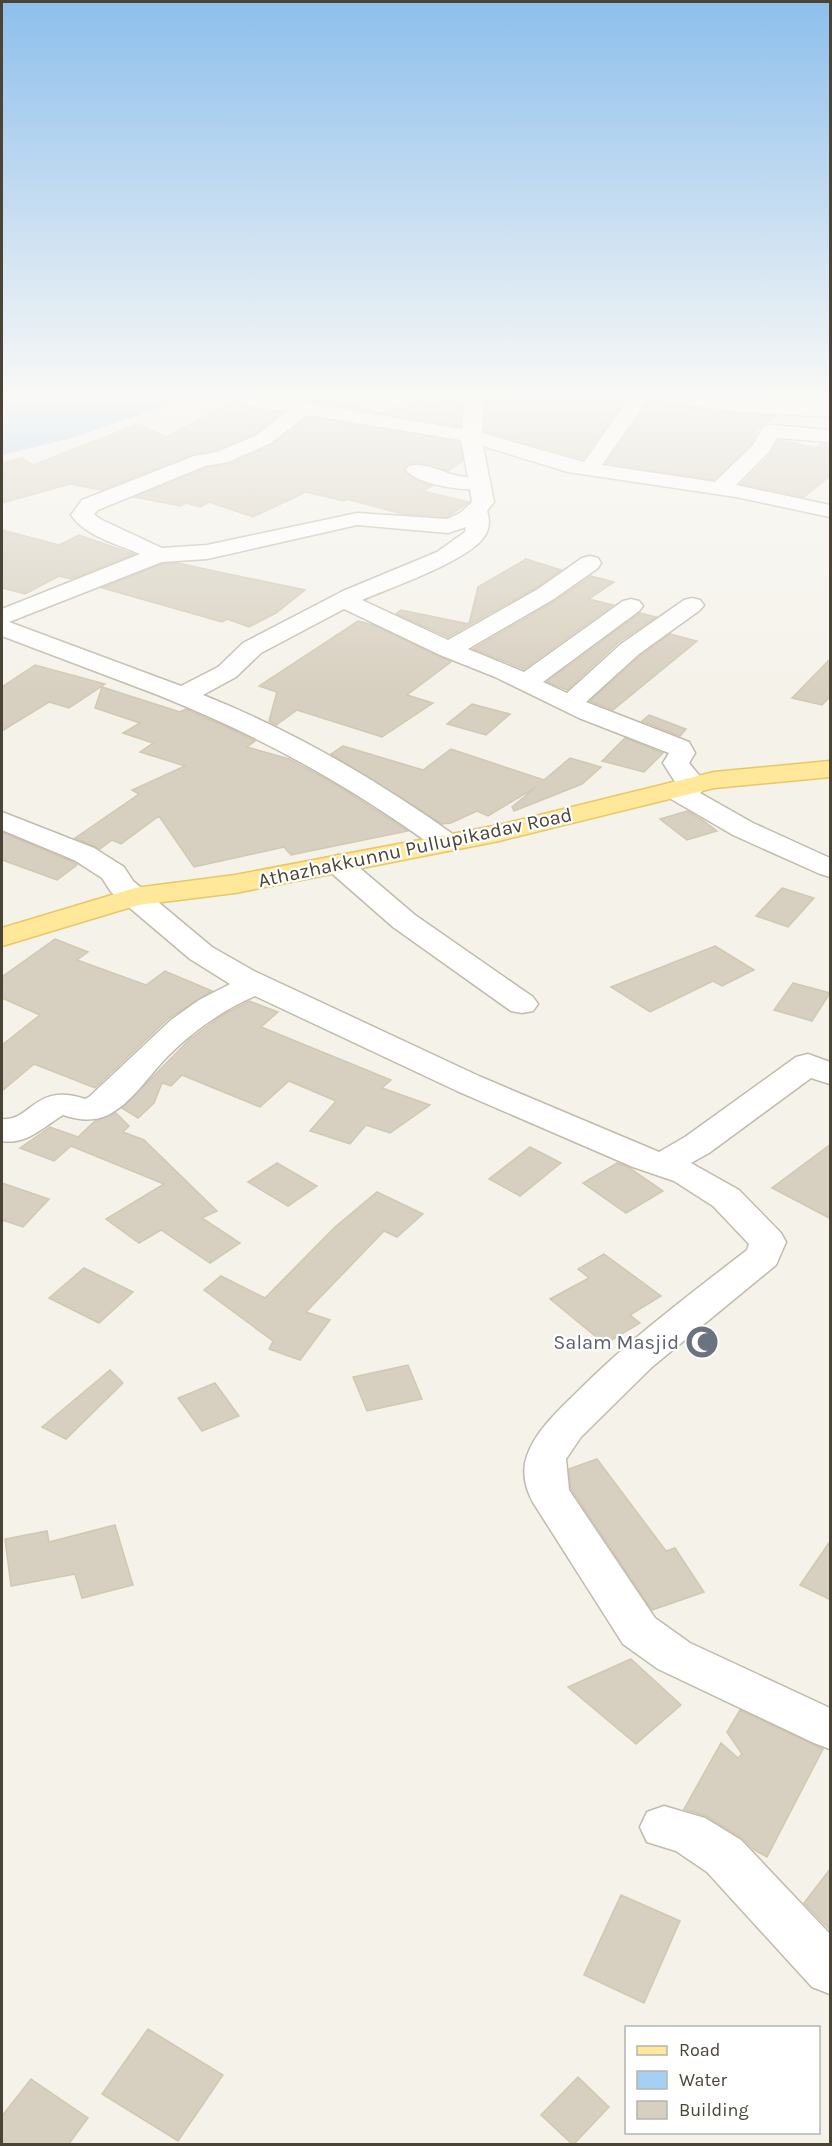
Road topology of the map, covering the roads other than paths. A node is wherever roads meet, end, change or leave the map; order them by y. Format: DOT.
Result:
graph roads {
  1 [pos="114,495"];
  2 [pos="482,495"];
  3 [pos="750,495"];
  4 [pos="477,511"];
  5 [pos="831,511"];
  6 [pos="159,555"];
  7 [pos="590,563"];
  8 [pos="343,600"];
  9 [pos="692,605"];
  10 [pos="631,606"];
  11 [pos="2,617"];
  12 [pos="2,628"];
  13 [pos="38,642"];
  14 [pos="449,650"];
  15 [pos="2,652"];
  16 [pos="527,682"];
  17 [pos="180,697"];
  18 [pos="569,704"];
  19 [pos="831,769"];
  20 [pos="685,788"];
  21 [pos="2,820"];
  22 [pos="447,843"];
  23 [pos="338,864"];
  24 [pos="831,868"];
  25 [pos="135,897"];
  26 [pos="2,938"];
  27 [pos="256,984"];
  28 [pos="522,1004"];
  29 [pos="831,1074"];
  30 [pos="2,1130"];
  31 [pos="661,1164"];
  32 [pos="831,1729"];
  33 [pos="664,1827"];
  34 [pos="831,1970"];
  1 -- 6 [label="street"];
  2 -- 4 [label="street"];
  3 -- 5 [label="street"];
  4 -- 6 [label="street"];
  4 -- 8 [label="street"];
  6 -- 11 [label="street"];
  7 -- 14 [label="street"];
  8 -- 14 [label="street"];
  8 -- 17 [label="street"];
  9 -- 18 [label="street"];
  10 -- 16 [label="street"];
  12 -- 13 [label="street"];
  13 -- 15 [label="street"];
  13 -- 17 [label="street"];
  14 -- 16 [label="street"];
  16 -- 18 [label="street"];
  17 -- 22 [label="street"];
  18 -- 20 [label="street"];
  19 -- 20 [label="main road, Athazhakkunnu Pullupikadav Road"];
  20 -- 22 [label="main road, Athazhakkunnu Pullupikadav Road"];
  20 -- 24 [label="street"];
  21 -- 25 [label="street"];
  22 -- 23 [label="main road, Athazhakkunnu Pullupikadav Road"];
  23 -- 25 [label="main road, Athazhakkunnu Pullupikadav Road"];
  23 -- 28 [label="street"];
  25 -- 26 [label="main road, Athazhakkunnu Pullupikadav Road"];
  25 -- 27 [label="street"];
  27 -- 30 [label="street"];
  27 -- 31 [label="street"];
  29 -- 31 [label="street"];
  31 -- 32 [label="street"];
  33 -- 34 [label="street"];
}
